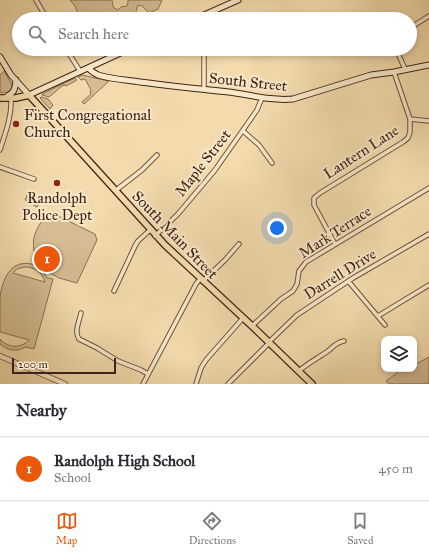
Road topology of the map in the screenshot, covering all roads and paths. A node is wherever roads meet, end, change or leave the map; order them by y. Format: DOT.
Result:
graph roads {
  1 [pos="36,0"];
  2 [pos="238,0"];
  3 [pos="43,12"];
  4 [pos="214,12"];
  5 [pos="429,16"];
  6 [pos="417,24"];
  7 [pos="70,56"];
  8 [pos="114,56"];
  9 [pos="204,56"];
  10 [pos="399,56"];
  11 [pos="0,57"];
  12 [pos="429,65"];
  13 [pos="88,68"];
  14 [pos="405,69"];
  15 [pos="80,71"];
  16 [pos="394,72"];
  17 [pos="16,80"];
  18 [pos="204,90"];
  19 [pos="29,95"];
  20 [pos="262,98"];
  21 [pos="5,99"];
  22 [pos="410,119"];
  23 [pos="429,120"];
  24 [pos="243,131"];
  25 [pos="0,150"];
  26 [pos="157,155"];
  27 [pos="272,163"];
  28 [pos="0,168"];
  29 [pos="34,179"];
  30 [pos="429,188"];
  31 [pos="115,191"];
  32 [pos="150,230"];
  33 [pos="429,234"];
  34 [pos="156,236"];
  35 [pos="239,244"];
  36 [pos="335,244"];
  37 [pos="201,280"];
  38 [pos="349,282"];
  39 [pos="429,285"];
  40 [pos="114,291"];
  41 [pos="81,313"];
  42 [pos="378,316"];
  43 [pos="243,318"];
  44 [pos="386,324"];
  45 [pos="252,326"];
  46 [pos="344,341"];
  47 [pos="269,342"];
  48 [pos="0,356"];
  49 [pos="299,371"];
  50 [pos="148,374"];
  51 [pos="309,383"];
  52 [pos="65,384"];
  53 [pos="143,384"];
  54 [pos="196,384"];
  55 [pos="228,384"];
  1 -- 3 [label="street"];
  2 -- 4 [label="main road"];
  5 -- 6 [label="street"];
  7 -- 15 [label="street"];
  8 -- 13 [label="main road"];
  9 -- 18 [label="street"];
  10 -- 14 [label="street"];
  11 -- 17 [label="main road"];
  12 -- 14 [label="main road, South Street"];
  13 -- 15 [label="main road"];
  13 -- 18 [label="main road, South Street"];
  14 -- 16 [label="main road, South Street"];
  15 -- 19 [label="main road"];
  16 -- 20 [label="main road, South Street"];
  16 -- 22 [label="street, Lantern Lane"];
  17 -- 19 [label="main road"];
  17 -- 21 [label="main road"];
  18 -- 20 [label="main road, South Street"];
  19 -- 21 [label="main road"];
  19 -- 31 [label="main road, South Main Street"];
  20 -- 24 [label="street, Maple Street"];
  21 -- 25 [label="street"];
  22 -- 23 [label="street"];
  22 -- 36 [label="street, Lantern Lane"];
  24 -- 27 [label="street"];
  24 -- 34 [label="street, Maple Street"];
  26 -- 31 [label="street"];
  28 -- 29 [label="street"];
  30 -- 36 [label="street, Mark Terrace"];
  31 -- 32 [label="main road, South Main Street"];
  32 -- 34 [label="main road, South Main Street"];
  32 -- 40 [label="street"];
  33 -- 38 [label="street, Darrell Drive"];
  34 -- 37 [label="main road, South Main Street"];
  35 -- 37 [label="street"];
  36 -- 45 [label="street, Mark Terrace"];
  37 -- 43 [label="main road, South Main Street"];
  37 -- 50 [label="street"];
  38 -- 42 [label="street"];
  38 -- 47 [label="street, Darrell Drive"];
  39 -- 42 [label="street"];
  41 -- 50 [label="street"];
  42 -- 44 [label="street"];
  43 -- 45 [label="main road, South Main Street"];
  43 -- 54 [label="street"];
  45 -- 47 [label="main road, South Main Street"];
  46 -- 49 [label="street"];
  47 -- 49 [label="main road, South Main Street"];
  47 -- 55 [label="street, Darrell Drive"];
  48 -- 52 [label="street"];
  49 -- 51 [label="main road, South Main Street"];
  50 -- 53 [label="street"];
}
